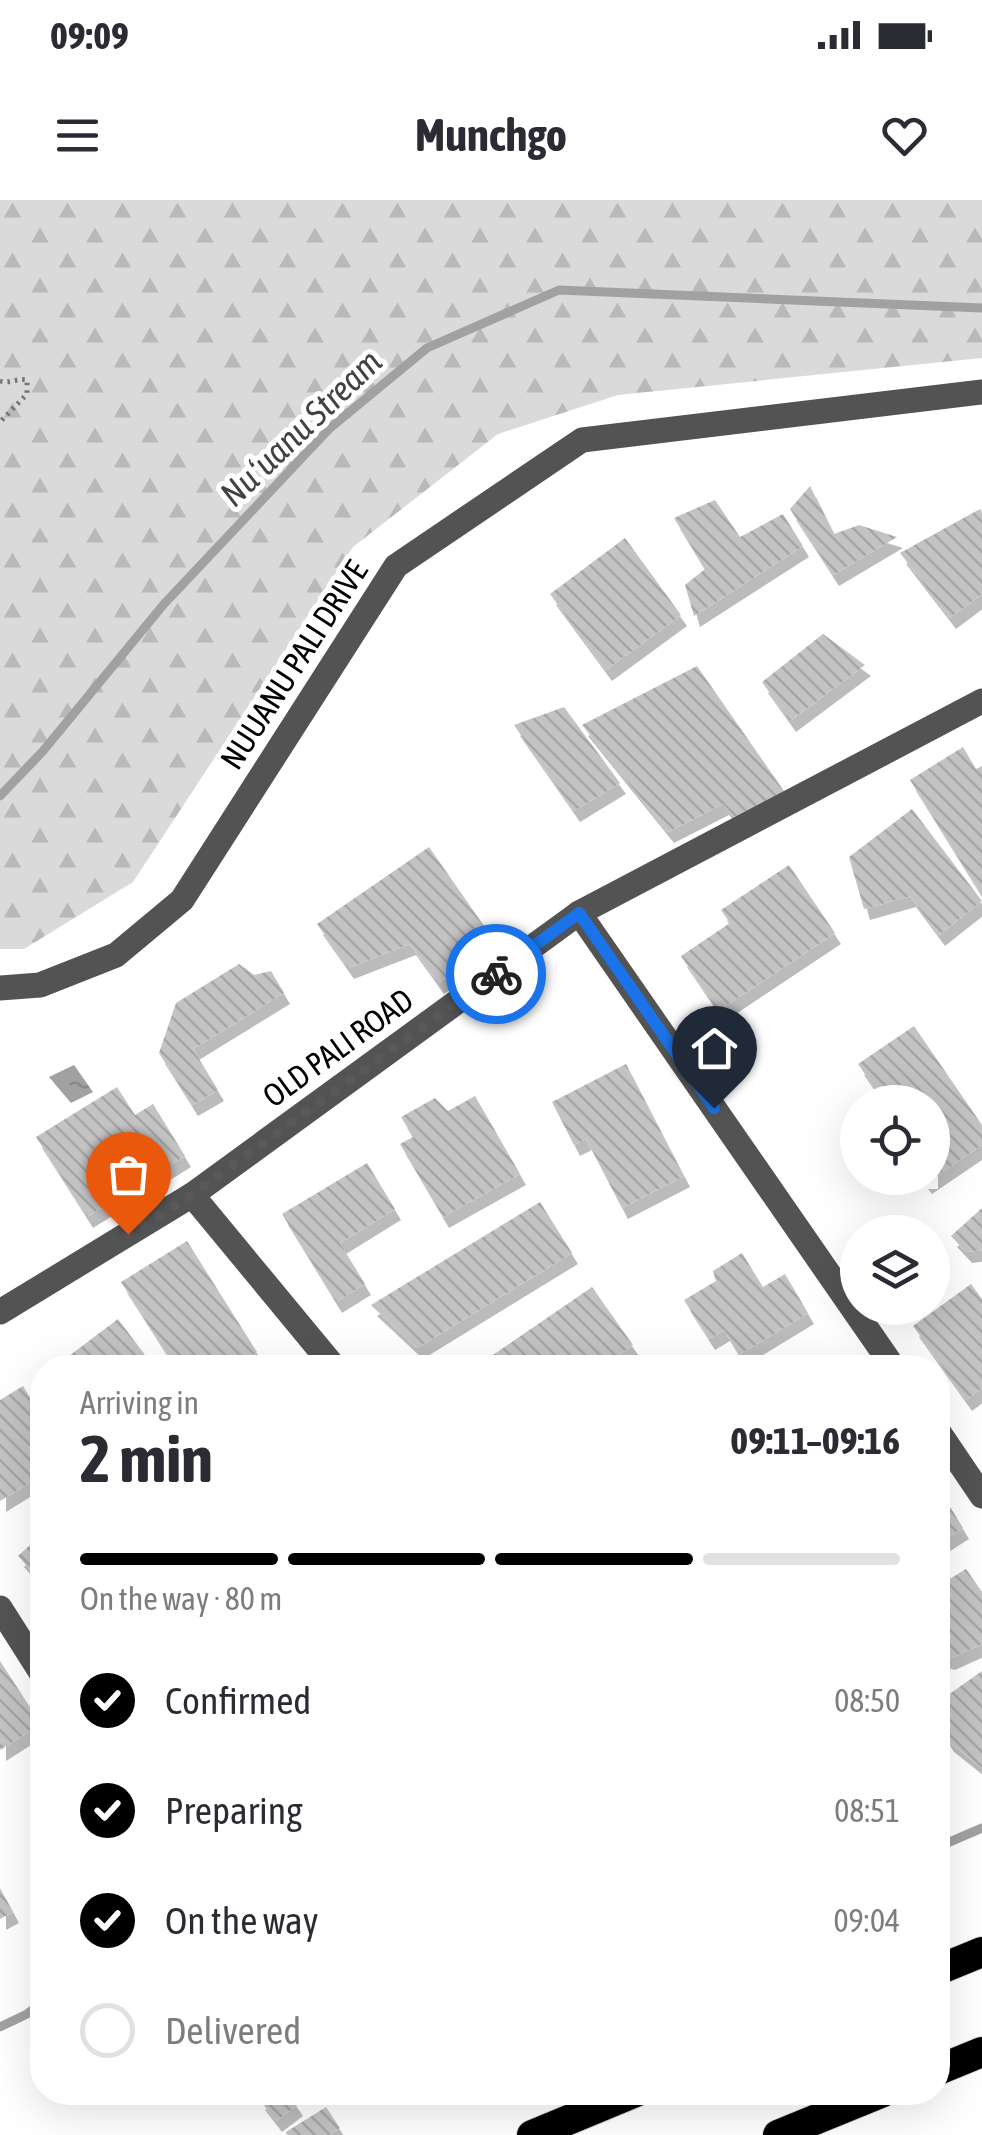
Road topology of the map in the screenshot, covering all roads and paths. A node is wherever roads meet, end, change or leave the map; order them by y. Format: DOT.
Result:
graph roads {
  1 [pos="0,381"];
  2 [pos="982,392"];
  3 [pos="0,422"];
  4 [pos="982,701"];
  5 [pos="579,913"];
  6 [pos="0,988"];
  7 [pos="192,1195"];
  8 [pos="0,1312"];
  9 [pos="324,1355"];
  10 [pos="885,1355"];
  11 [pos="950,1449"];
  12 [pos="982,1496"];
  13 [pos="0,1608"];
  14 [pos="30,1655"];
  15 [pos="982,1952"];
  16 [pos="950,1965"];
  17 [pos="982,2052"];
  18 [pos="950,2065"];
  19 [pos="605,2105"];
  20 [pos="851,2105"];
  21 [pos="532,2135"];
  22 [pos="778,2135"];
  1 -- 3 [label="path"];
  2 -- 6 [label="street, NUUANU PALI DRIVE"];
  4 -- 5 [label="street, OLD PALI ROAD"];
  5 -- 7 [label="street, OLD PALI ROAD"];
  5 -- 10 [label="street"];
  7 -- 8 [label="street, OLD PALI ROAD"];
  7 -- 9 [label="street"];
  11 -- 12 [label="street"];
  13 -- 14 [label="street"];
  15 -- 16 [label="highway"];
  17 -- 18 [label="highway"];
  19 -- 21 [label="highway"];
  20 -- 22 [label="highway"];
}
